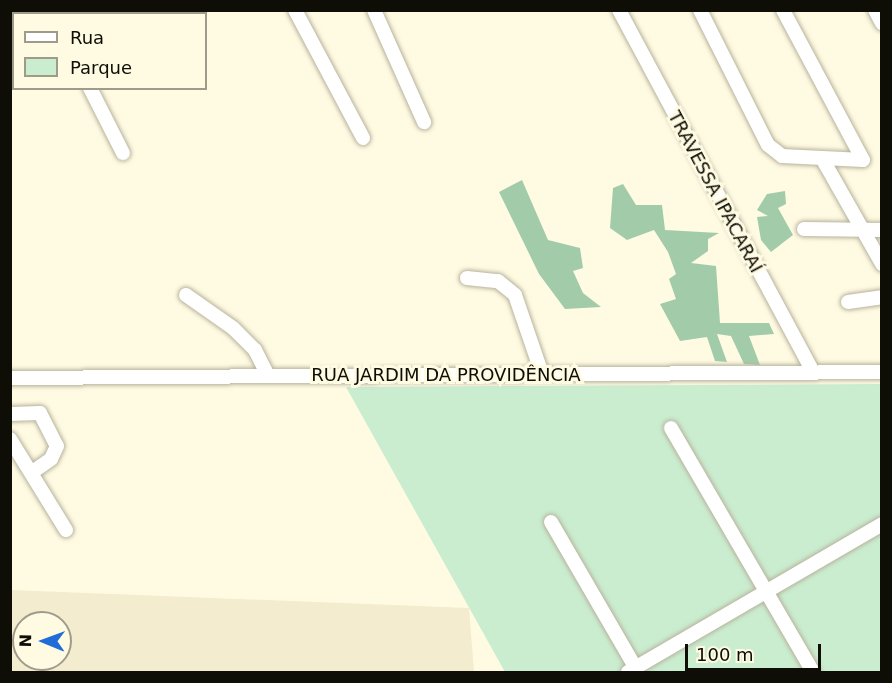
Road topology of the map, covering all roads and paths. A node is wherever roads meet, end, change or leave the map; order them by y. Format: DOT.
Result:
graph roads {
  1 [pos="295,10"];
  2 [pos="374,10"];
  3 [pos="619,10"];
  4 [pos="700,10"];
  5 [pos="783,10"];
  6 [pos="874,10"];
  7 [pos="882,23"];
  8 [pos="91,90"];
  9 [pos="424,122"];
  10 [pos="363,138"];
  11 [pos="123,153"];
  12 [pos="823,160"];
  13 [pos="804,229"];
  14 [pos="882,230"];
  15 [pos="862,231"];
  16 [pos="882,264"];
  17 [pos="467,278"];
  18 [pos="186,295"];
  19 [pos="882,297"];
  20 [pos="848,302"];
  21 [pos="813,372"];
  22 [pos="882,372"];
  23 [pos="543,374"];
  24 [pos="268,376"];
  25 [pos="10,378"];
  26 [pos="10,414"];
  27 [pos="671,428"];
  28 [pos="10,439"];
  29 [pos="31,473"];
  30 [pos="551,522"];
  31 [pos="882,524"];
  32 [pos="66,530"];
  33 [pos="766,590"];
  34 [pos="631,670"];
  35 [pos="813,672"];
  1 -- 10 [label="street"];
  2 -- 9 [label="street"];
  3 -- 21 [label="street, TRAVESSA IPACARAÍ"];
  4 -- 12 [label="street"];
  5 -- 12 [label="street"];
  6 -- 7 [label="street"];
  8 -- 11 [label="street"];
  12 -- 15 [label="street"];
  13 -- 15 [label="street"];
  14 -- 15 [label="street"];
  15 -- 16 [label="street"];
  17 -- 23 [label="street"];
  18 -- 24 [label="street"];
  19 -- 20 [label="street"];
  21 -- 22 [label="street, RUA JARDIM DA PROVIDÊNCIA"];
  21 -- 23 [label="street, RUA JARDIM DA PROVIDÊNCIA"];
  23 -- 24 [label="street, RUA JARDIM DA PROVIDÊNCIA"];
  24 -- 25 [label="street, RUA JARDIM DA PROVIDÊNCIA"];
  26 -- 29 [label="street"];
  27 -- 33 [label="street"];
  28 -- 29 [label="street"];
  29 -- 32 [label="street"];
  30 -- 34 [label="street"];
  31 -- 33 [label="street"];
  33 -- 34 [label="street"];
  33 -- 35 [label="street"];
}
